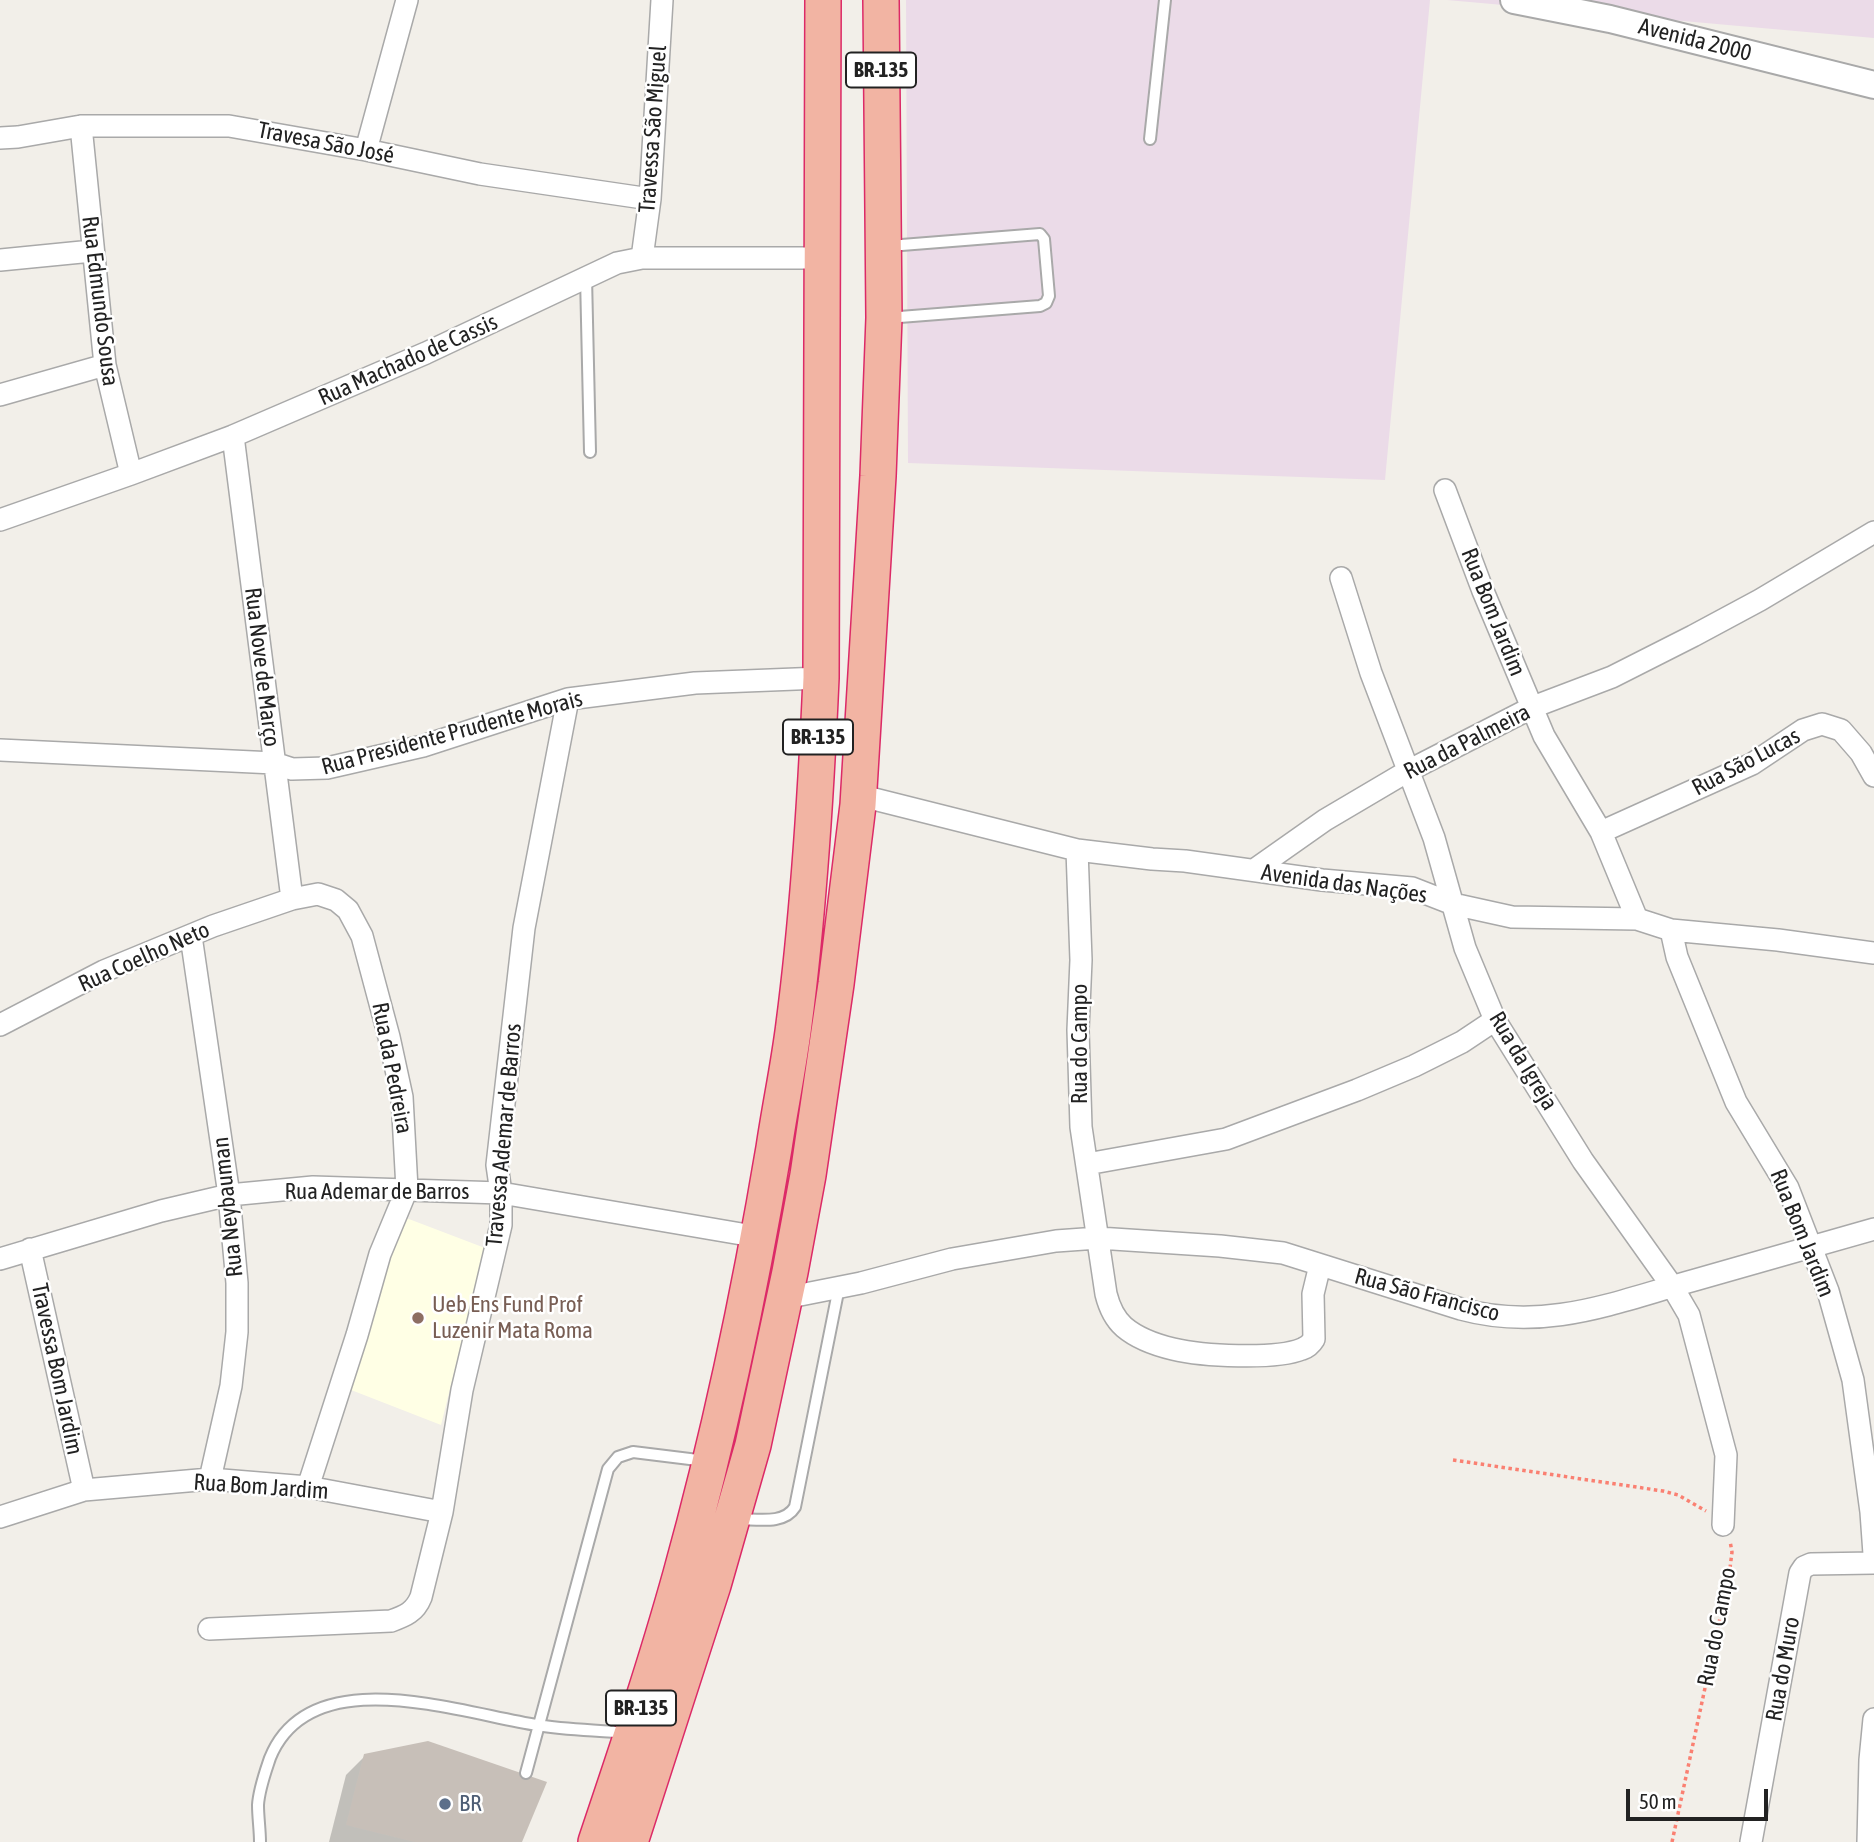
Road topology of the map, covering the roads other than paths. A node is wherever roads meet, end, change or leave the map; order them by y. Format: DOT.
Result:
graph roads {
  1 [pos="407,0"];
  2 [pos="662,0"];
  3 [pos="823,0"];
  4 [pos="881,0"];
  5 [pos="1165,0"];
  6 [pos="1514,0"];
  7 [pos="1874,85"];
  8 [pos="81,126"];
  9 [pos="0,138"];
  10 [pos="1150,139"];
  11 [pos="366,150"];
  12 [pos="650,199"];
  13 [pos="884,246"];
  14 [pos="92,251"];
  15 [pos="642,258"];
  16 [pos="824,258"];
  17 [pos="0,260"];
  18 [pos="586,276"];
  19 [pos="884,318"];
  20 [pos="105,365"];
  21 [pos="0,395"];
  22 [pos="233,436"];
  23 [pos="590,452"];
  24 [pos="131,474"];
  25 [pos="1445,490"];
  26 [pos="0,520"];
  27 [pos="1874,532"];
  28 [pos="1341,578"];
  29 [pos="821,678"];
  30 [pos="568,699"];
  31 [pos="1533,707"];
  32 [pos="0,750"];
  33 [pos="274,763"];
  34 [pos="1408,771"];
  35 [pos="1874,776"];
  36 [pos="858,795"];
  37 [pos="1601,832"];
  38 [pos="1077,850"];
  39 [pos="1254,870"];
  40 [pos="292,899"];
  41 [pos="1453,904"];
  42 [pos="1637,919"];
  43 [pos="1671,930"];
  44 [pos="191,936"];
  45 [pos="1874,953"];
  46 [pos="1495,1020"];
  47 [pos="0,1025"];
  48 [pos="1087,1164"];
  49 [pos="407,1189"];
  50 [pos="501,1194"];
  51 [pos="229,1195"];
  52 [pos="1874,1229"];
  53 [pos="759,1237"];
  54 [pos="1098,1238"];
  55 [pos="1811,1247"];
  56 [pos="30,1249"];
  57 [pos="0,1259"];
  58 [pos="1320,1265"];
  59 [pos="1672,1286"];
  60 [pos="839,1287"];
  61 [pos="785,1297"];
  62 [pos="709,1461"];
  63 [pos="210,1479"];
  64 [pos="308,1487"];
  65 [pos="84,1490"];
  66 [pos="442,1512"];
  67 [pos="0,1517"];
  68 [pos="732,1519"];
  69 [pos="1723,1525"];
  70 [pos="1874,1555"];
  71 [pos="1874,1563"];
  72 [pos="209,1629"];
  73 [pos="1874,1719"];
  74 [pos="539,1726"];
  75 [pos="633,1734"];
  76 [pos="1872,1760"];
  77 [pos="526,1773"];
  78 [pos="260,1842"];
  79 [pos="596,1842"];
  80 [pos="630,1842"];
  81 [pos="1751,1842"];
  82 [pos="1868,1842"];
  1 -- 11 [label="street"];
  2 -- 12 [label="street, Travessa São Miguel"];
  3 -- 16 [label="highway, BR-135"];
  4 -- 13 [label="highway, BR-135"];
  5 -- 10 [label="lane"];
  6 -- 7 [label="street, Avenida 2000"];
  8 -- 9 [label="street, Travesa São José"];
  8 -- 11 [label="street, Travesa São José"];
  8 -- 14 [label="street, Rua Edmundo Sousa"];
  11 -- 12 [label="street, Travesa São José"];
  12 -- 15 [label="street, Travessa São Miguel"];
  13 -- 19 [label="highway, BR-135"];
  13 -- 19 [label="lane"];
  14 -- 17 [label="street"];
  14 -- 20 [label="street, Rua Edmundo Sousa"];
  15 -- 16 [label="street, Rua Machado de Cassis"];
  15 -- 18 [label="street, Rua Machado de Cassis"];
  16 -- 29 [label="highway, BR-135"];
  18 -- 22 [label="street, Rua Machado de Cassis"];
  18 -- 23 [label="lane"];
  19 -- 36 [label="highway, BR-135"];
  20 -- 21 [label="street"];
  20 -- 24 [label="street, Rua Edmundo Sousa"];
  22 -- 24 [label="street, Rua Machado de Cassis"];
  22 -- 33 [label="street, Rua Nove de Março"];
  24 -- 26 [label="street, Rua Machado de Cassis"];
  25 -- 31 [label="street, Rua Bom Jardim"];
  27 -- 31 [label="street, Rua da Palmeira"];
  28 -- 34 [label="street, Rua da Igreja"];
  29 -- 30 [label="street, Rua Presidente Prudente Morais"];
  29 -- 53 [label="highway, BR-135"];
  30 -- 33 [label="street, Rua Presidente Prudente Morais"];
  30 -- 50 [label="street, Travessa Ademar de Barros"];
  31 -- 34 [label="street, Rua da Palmeira"];
  31 -- 37 [label="street, Rua Bom Jardim"];
  32 -- 33 [label="street, Rua Presidente Prudente Morais"];
  33 -- 40 [label="street, Rua Nove de Março"];
  34 -- 39 [label="street, Rua da Palmeira"];
  34 -- 41 [label="street, Rua da Igreja"];
  35 -- 37 [label="street, Rua São Lucas"];
  36 -- 38 [label="street, Avenida das Nações"];
  36 -- 61 [label="highway, BR-135"];
  37 -- 42 [label="street, Rua Bom Jardim"];
  38 -- 39 [label="street, Avenida das Nações"];
  38 -- 48 [label="street, Rua do Campo"];
  39 -- 41 [label="street, Avenida das Nações"];
  40 -- 44 [label="street, Rua Coelho Neto"];
  40 -- 49 [label="street, Rua da Pedreira"];
  41 -- 42 [label="street, Avenida das Nações"];
  41 -- 46 [label="street, Rua da Igreja"];
  42 -- 43 [label="street, Avenida das Nações"];
  43 -- 45 [label="street, Avenida das Nações"];
  43 -- 55 [label="street, Rua Bom Jardim"];
  44 -- 47 [label="street, Rua Coelho Neto"];
  44 -- 51 [label="street, Rua Neybauman"];
  46 -- 48 [label="street"];
  46 -- 59 [label="street, Rua da Igreja"];
  48 -- 54 [label="street, Rua do Campo"];
  49 -- 50 [label="street, Rua Ademar de Barros"];
  49 -- 51 [label="street, Rua Ademar de Barros"];
  49 -- 64 [label="street, Rua da Pedreira"];
  50 -- 53 [label="street, Rua Ademar de Barros"];
  50 -- 66 [label="street, Travessa Ademar de Barros"];
  51 -- 56 [label="street, Rua Ademar de Barros"];
  51 -- 63 [label="street, Rua Neybauman"];
  52 -- 55 [label="street, Rua São Francisco"];
  53 -- 62 [label="highway, BR-135"];
  54 -- 58 [label="street, Rua São Francisco"];
  54 -- 58 [label="street, Rua do Campo"];
  54 -- 60 [label="street"];
  55 -- 59 [label="street, Rua São Francisco"];
  55 -- 70 [label="street, Rua Bom Jardim"];
  56 -- 57 [label="street, Rua Ademar de Barros"];
  56 -- 65 [label="street, Travessa Bom Jardim"];
  58 -- 59 [label="street, Rua São Francisco"];
  59 -- 69 [label="street, Rua da Igreja"];
  60 -- 61 [label="street"];
  60 -- 68 [label="lane"];
  61 -- 68 [label="highway, BR-135"];
  62 -- 74 [label="lane"];
  62 -- 75 [label="highway, BR-135"];
  63 -- 64 [label="street, Rua Bom Jardim"];
  63 -- 65 [label="street, Rua Bom Jardim"];
  64 -- 66 [label="street, Rua Bom Jardim"];
  65 -- 67 [label="street, Rua Bom Jardim"];
  66 -- 72 [label="street, Travessa Ademar de Barros"];
  68 -- 80 [label="highway, BR-135"];
  71 -- 81 [label="street, Rua do Muro"];
  73 -- 76 [label="street"];
  74 -- 75 [label="lane"];
  74 -- 77 [label="lane"];
  74 -- 78 [label="lane"];
  75 -- 79 [label="highway, BR-135"];
  76 -- 82 [label="street"];
}
